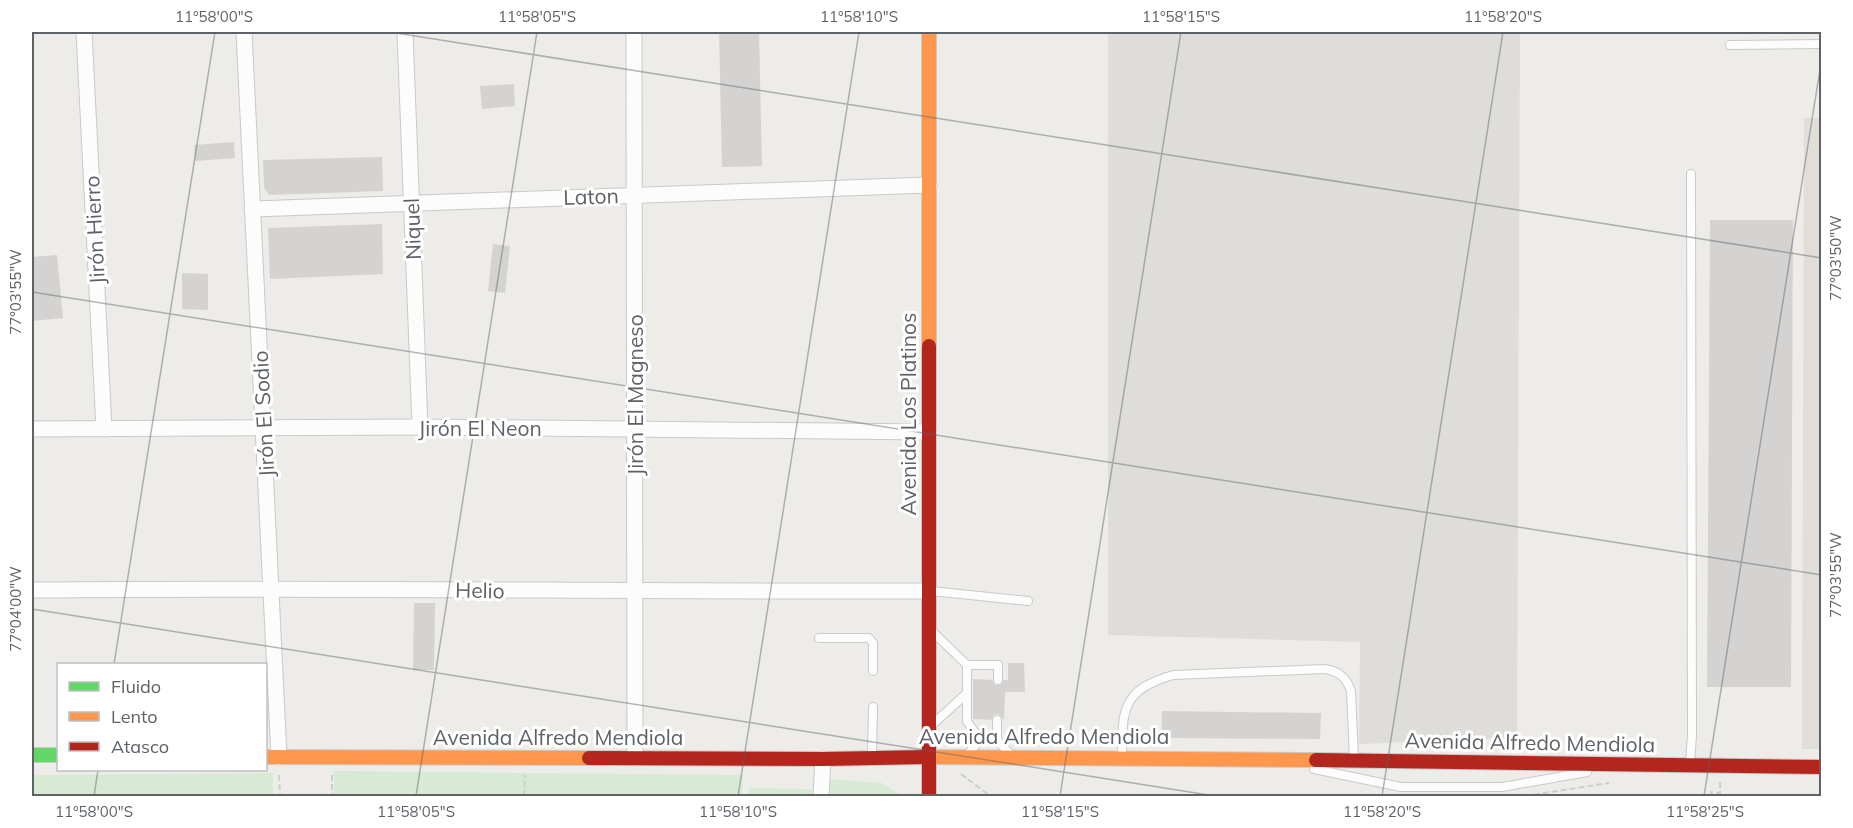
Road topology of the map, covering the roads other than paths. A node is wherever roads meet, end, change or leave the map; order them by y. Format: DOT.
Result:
graph roads {
  1 [pos="84,32"];
  2 [pos="244,32"];
  3 [pos="405,32"];
  4 [pos="634,32"];
  5 [pos="929,32"];
  6 [pos="1821,44"];
  7 [pos="1730,45"];
  8 [pos="1691,174"];
  9 [pos="929,185"];
  10 [pos="635,194"];
  11 [pos="411,203"];
  12 [pos="252,209"];
  13 [pos="264,427"];
  14 [pos="420,427"];
  15 [pos="32,429"];
  16 [pos="104,429"];
  17 [pos="635,429"];
  18 [pos="929,432"];
  19 [pos="271,588"];
  20 [pos="32,590"];
  21 [pos="929,591"];
  22 [pos="635,592"];
  23 [pos="1028,601"];
  24 [pos="929,628"];
  25 [pos="819,638"];
  26 [pos="967,665"];
  27 [pos="873,671"];
  28 [pos="998,680"];
  29 [pos="966,694"];
  30 [pos="873,707"];
  31 [pos="997,720"];
  32 [pos="929,727"];
  33 [pos="980,740"];
  34 [pos="997,740"];
  35 [pos="32,755"];
  36 [pos="57,755"];
  37 [pos="272,757"];
  38 [pos="872,757"];
  39 [pos="929,757"];
  40 [pos="965,757"];
  41 [pos="1013,757"];
  42 [pos="1122,757"];
  43 [pos="635,758"];
  44 [pos="823,759"];
  45 [pos="1264,759"];
  46 [pos="1354,760"];
  47 [pos="1632,765"];
  48 [pos="1690,765"];
  49 [pos="1821,766"];
  50 [pos="821,796"];
  51 [pos="929,796"];
  1 -- 16 [label="street, Jirón Hierro"];
  2 -- 12 [label="street, Jirón El Sodio"];
  3 -- 11 [label="street, Niquel"];
  4 -- 10 [label="street, Jirón El Magneso"];
  5 -- 9 [label="main road, Avenida Los Platinos"];
  6 -- 7 [label="lane"];
  8 -- 48 [label="lane"];
  9 -- 10 [label="street, Laton"];
  9 -- 18 [label="main road, Avenida Los Platinos"];
  10 -- 11 [label="street, Laton"];
  10 -- 17 [label="street, Jirón El Magneso"];
  11 -- 12 [label="street, Laton"];
  11 -- 14 [label="street, Niquel"];
  12 -- 13 [label="street, Jirón El Sodio"];
  13 -- 14 [label="street, Jirón El Neon"];
  13 -- 16 [label="street, Jirón El Neon"];
  13 -- 19 [label="street, Jirón El Sodio"];
  14 -- 17 [label="street, Jirón El Neon"];
  15 -- 16 [label="street, Jirón El Neon"];
  17 -- 18 [label="street, Jirón El Neon"];
  17 -- 22 [label="street, Jirón El Magneso"];
  18 -- 21 [label="main road, Avenida Los Platinos"];
  19 -- 20 [label="street, Helio"];
  19 -- 22 [label="street, Helio"];
  19 -- 37 [label="street, Jirón El Sodio"];
  21 -- 22 [label="street, Helio"];
  21 -- 23 [label="lane"];
  21 -- 24 [label="main road, Avenida Los Platinos"];
  22 -- 43 [label="street, Jirón El Magneso"];
  24 -- 26 [label="lane"];
  24 -- 32 [label="main road, Avenida Los Platinos"];
  25 -- 27 [label="lane"];
  26 -- 28 [label="lane"];
  26 -- 29 [label="lane"];
  29 -- 32 [label="lane"];
  29 -- 33 [label="lane"];
  30 -- 38 [label="lane"];
  31 -- 34 [label="lane"];
  32 -- 39 [label="main road, Avenida Los Platinos"];
  33 -- 34 [label="lane"];
  33 -- 40 [label="lane"];
  34 -- 41 [label="lane"];
  35 -- 36 [label="main road"];
  37 -- 43 [label="main road, Avenida Alfredo Mendiola"];
  38 -- 39 [label="main road, Avenida Alfredo Mendiola"];
  38 -- 44 [label="main road, Avenida Alfredo Mendiola"];
  39 -- 40 [label="main road, Avenida Alfredo Mendiola"];
  39 -- 51 [label="main road, Avenida Los Platinos"];
  40 -- 41 [label="main road, Avenida Alfredo Mendiola"];
  41 -- 42 [label="main road, Avenida Alfredo Mendiola"];
  42 -- 45 [label="main road, Avenida Alfredo Mendiola"];
  42 -- 46 [label="lane"];
  43 -- 44 [label="main road, Avenida Alfredo Mendiola"];
  44 -- 50 [label="street"];
  45 -- 46 [label="main road, Avenida Alfredo Mendiola"];
  45 -- 47 [label="lane"];
  46 -- 47 [label="main road, Avenida Alfredo Mendiola"];
  47 -- 48 [label="main road, Avenida Alfredo Mendiola"];
  48 -- 49 [label="main road, Avenida Alfredo Mendiola"];
}
